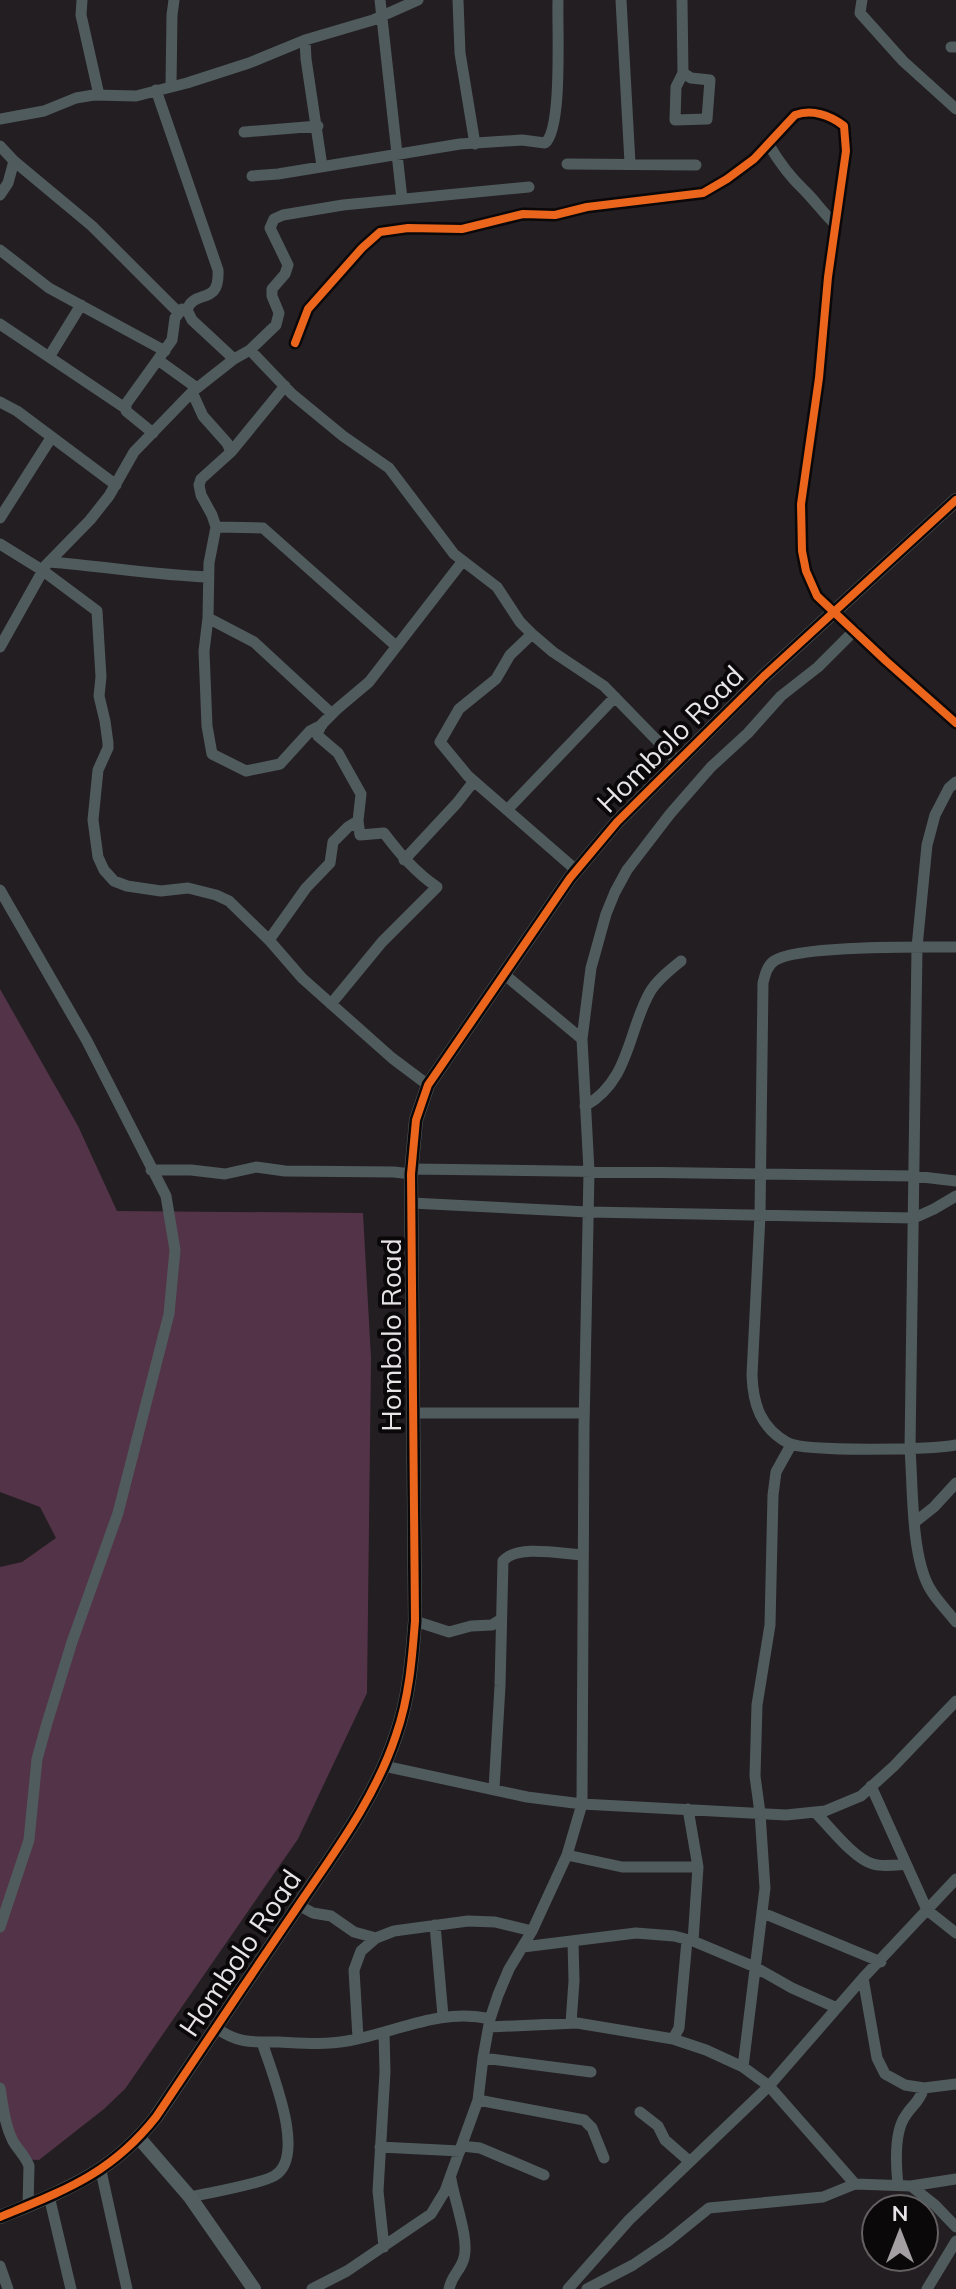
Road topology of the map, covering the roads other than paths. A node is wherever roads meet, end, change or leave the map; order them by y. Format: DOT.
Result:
graph roads {
  1 [pos="82,0"];
  2 [pos="174,0"];
  3 [pos="380,0"];
  4 [pos="418,0"];
  5 [pos="458,0"];
  6 [pos="558,0"];
  7 [pos="621,0"];
  8 [pos="682,0"];
  9 [pos="862,0"];
  10 [pos="381,16"];
  11 [pos="305,40"];
  12 [pos="683,73"];
  13 [pos="171,86"];
  14 [pos="156,90"];
  15 [pos="99,95"];
  16 [pos="956,109"];
  17 [pos="0,119"];
  18 [pos="318,126"];
  19 [pos="244,132"];
  20 [pos="475,144"];
  21 [pos="769,145"];
  22 [pos="0,146"];
  23 [pos="398,155"];
  24 [pos="14,161"];
  25 [pos="630,163"];
  26 [pos="567,164"];
  27 [pos="696,165"];
  28 [pos="322,166"];
  29 [pos="252,176"];
  30 [pos="529,187"];
  31 [pos="0,195"];
  32 [pos="402,199"];
  33 [pos="836,225"];
  34 [pos="0,250"];
  35 [pos="189,304"];
  36 [pos="81,305"];
  37 [pos="178,312"];
  38 [pos="0,324"];
  39 [pos="295,343"];
  40 [pos="250,350"];
  41 [pos="161,356"];
  42 [pos="49,357"];
  43 [pos="234,359"];
  44 [pos="285,386"];
  45 [pos="195,390"];
  46 [pos="1,407"];
  47 [pos="125,408"];
  48 [pos="153,433"];
  49 [pos="51,438"];
  50 [pos="231,452"];
  51 [pos="116,485"];
  52 [pos="956,500"];
  53 [pos="0,518"];
  54 [pos="216,527"];
  55 [pos="0,544"];
  56 [pos="462,562"];
  57 [pos="46,566"];
  58 [pos="208,577"];
  59 [pos="834,612"];
  60 [pos="208,618"];
  61 [pos="855,630"];
  62 [pos="532,634"];
  63 [pos="396,646"];
  64 [pos="0,647"];
  65 [pos="615,697"];
  66 [pos="332,714"];
  67 [pos="956,723"];
  68 [pos="322,724"];
  69 [pos="678,762"];
  70 [pos="474,781"];
  71 [pos="956,782"];
  72 [pos="507,810"];
  73 [pos="358,821"];
  74 [pos="404,860"];
  75 [pos="576,870"];
  76 [pos="0,890"];
  77 [pos="269,940"];
  78 [pos="917,947"];
  79 [pos="956,947"];
  80 [pos="681,961"];
  81 [pos="505,975"];
  82 [pos="331,1004"];
  83 [pos="582,1039"];
  84 [pos="428,1085"];
  85 [pos="585,1106"];
  86 [pos="151,1170"];
  87 [pos="412,1171"];
  88 [pos="589,1171"];
  89 [pos="761,1174"];
  90 [pos="914,1176"];
  91 [pos="956,1181"];
  92 [pos="956,1196"];
  93 [pos="412,1203"];
  94 [pos="588,1212"];
  95 [pos="760,1215"];
  96 [pos="914,1218"];
  97 [pos="414,1413"];
  98 [pos="584,1413"];
  99 [pos="791,1445"];
  100 [pos="956,1445"];
  101 [pos="910,1449"];
  102 [pos="956,1483"];
  103 [pos="915,1522"];
  104 [pos="583,1555"];
  105 [pos="500,1620"];
  106 [pos="415,1621"];
  107 [pos="956,1622"];
  108 [pos="956,1701"];
  109 [pos="384,1766"];
  110 [pos="871,1786"];
  111 [pos="494,1789"];
  112 [pos="582,1804"];
  113 [pos="688,1809"];
  114 [pos="815,1812"];
  115 [pos="760,1813"];
  116 [pos="567,1855"];
  117 [pos="906,1864"];
  118 [pos="698,1867"];
  119 [pos="956,1879"];
  120 [pos="298,1905"];
  121 [pos="927,1910"];
  122 [pos="763,1913"];
  123 [pos="435,1925"];
  124 [pos="0,1927"];
  125 [pos="532,1931"];
  126 [pos="956,1933"];
  127 [pos="376,1938"];
  128 [pos="690,1940"];
  129 [pos="573,1941"];
  130 [pos="523,1947"];
  131 [pos="881,1962"];
  132 [pos="755,1967"];
  133 [pos="863,1978"];
  134 [pos="837,2008"];
  135 [pos="443,2016"];
  136 [pos="490,2023"];
  137 [pos="571,2023"];
  138 [pos="216,2028"];
  139 [pos="384,2032"];
  140 [pos="358,2038"];
  141 [pos="673,2039"];
  142 [pos="262,2042"];
  143 [pos="483,2058"];
  144 [pos="743,2067"];
  145 [pos="591,2072"];
  146 [pos="956,2084"];
  147 [pos="769,2086"];
  148 [pos="0,2088"];
  149 [pos="924,2088"];
  150 [pos="478,2100"];
  151 [pos="640,2112"];
  152 [pos="139,2138"];
  153 [pos="380,2147"];
  154 [pos="461,2148"];
  155 [pos="604,2158"];
  156 [pos="689,2161"];
  157 [pos="101,2171"];
  158 [pos="544,2175"];
  159 [pos="451,2179"];
  160 [pos="956,2179"];
  161 [pos="936,2182"];
  162 [pos="855,2184"];
  163 [pos="898,2185"];
  164 [pos="911,2186"];
  165 [pos="920,2193"];
  166 [pos="936,2193"];
  167 [pos="49,2196"];
  168 [pos="190,2197"];
  169 [pos="28,2205"];
  170 [pos="940,2210"];
  171 [pos="0,2217"];
  172 [pos="956,2227"];
  173 [pos="956,2241"];
  174 [pos="384,2247"];
  175 [pos="0,2266"];
  176 [pos="8,2289"];
  177 [pos="71,2289"];
  178 [pos="127,2289"];
  179 [pos="254,2289"];
  180 [pos="312,2289"];
  181 [pos="449,2289"];
  182 [pos="568,2289"];
  183 [pos="587,2289"];
  184 [pos="927,2289"];
  1 -- 15 [label="street"];
  2 -- 13 [label="street"];
  3 -- 10 [label="street"];
  4 -- 10 [label="street"];
  5 -- 20 [label="street"];
  6 -- 20 [label="street"];
  7 -- 25 [label="street"];
  8 -- 12 [label="street"];
  9 -- 16 [label="street"];
  10 -- 11 [label="street"];
  10 -- 23 [label="street"];
  11 -- 13 [label="street"];
  11 -- 18 [label="street"];
  12 -- 12 [label="street"];
  13 -- 14 [label="street"];
  14 -- 15 [label="street"];
  14 -- 35 [label="street"];
  15 -- 17 [label="street"];
  18 -- 19 [label="street"];
  18 -- 28 [label="street"];
  20 -- 23 [label="street"];
  21 -- 33 [label="street"];
  21 -- 33 [label="street"];
  21 -- 39 [label="street"];
  22 -- 24 [label="street"];
  23 -- 28 [label="street"];
  23 -- 32 [label="street"];
  24 -- 31 [label="street"];
  24 -- 37 [label="street"];
  25 -- 26 [label="street"];
  25 -- 27 [label="street"];
  28 -- 29 [label="street"];
  30 -- 32 [label="street"];
  32 -- 40 [label="street"];
  33 -- 59 [label="street"];
  34 -- 36 [label="street"];
  35 -- 37 [label="street"];
  35 -- 43 [label="street"];
  36 -- 41 [label="street"];
  36 -- 42 [label="street"];
  37 -- 41 [label="street"];
  38 -- 42 [label="street"];
  40 -- 43 [label="street"];
  40 -- 44 [label="street"];
  41 -- 45 [label="street"];
  41 -- 47 [label="street"];
  42 -- 47 [label="street"];
  43 -- 45 [label="street"];
  44 -- 50 [label="street"];
  44 -- 56 [label="street"];
  45 -- 48 [label="street"];
  45 -- 50 [label="street"];
  46 -- 49 [label="street"];
  47 -- 48 [label="street"];
  48 -- 51 [label="street"];
  49 -- 51 [label="street"];
  49 -- 53 [label="street"];
  50 -- 54 [label="street"];
  51 -- 57 [label="street"];
  52 -- 59 [label="street, Hombolo Road"];
  54 -- 58 [label="street"];
  54 -- 63 [label="street"];
  55 -- 57 [label="street"];
  56 -- 62 [label="street"];
  56 -- 63 [label="street"];
  57 -- 58 [label="street"];
  57 -- 64 [label="street"];
  57 -- 77 [label="street"];
  58 -- 60 [label="street"];
  59 -- 61 [label="street"];
  59 -- 69 [label="street, Hombolo Road"];
  60 -- 66 [label="street"];
  60 -- 68 [label="street"];
  61 -- 67 [label="street"];
  61 -- 83 [label="street"];
  62 -- 65 [label="street"];
  62 -- 70 [label="street"];
  63 -- 66 [label="street"];
  65 -- 69 [label="street"];
  65 -- 72 [label="street"];
  66 -- 68 [label="street"];
  68 -- 73 [label="street"];
  69 -- 75 [label="street, Hombolo Road"];
  70 -- 72 [label="street"];
  70 -- 74 [label="street"];
  71 -- 78 [label="street"];
  72 -- 75 [label="street"];
  73 -- 74 [label="street"];
  73 -- 77 [label="street"];
  74 -- 82 [label="street"];
  75 -- 81 [label="street, Hombolo Road"];
  76 -- 86 [label="street"];
  77 -- 82 [label="street"];
  78 -- 79 [label="street"];
  78 -- 89 [label="street"];
  78 -- 90 [label="street"];
  80 -- 85 [label="street"];
  81 -- 83 [label="street"];
  81 -- 84 [label="street, Hombolo Road"];
  82 -- 84 [label="street"];
  83 -- 85 [label="street"];
  84 -- 87 [label="street, Hombolo Road"];
  85 -- 88 [label="street"];
  86 -- 87 [label="street"];
  86 -- 124 [label="street"];
  87 -- 88 [label="street"];
  87 -- 93 [label="street, Hombolo Road"];
  88 -- 89 [label="street"];
  88 -- 94 [label="street"];
  89 -- 90 [label="street"];
  89 -- 95 [label="street"];
  90 -- 91 [label="street"];
  90 -- 96 [label="street"];
  92 -- 96 [label="street"];
  93 -- 94 [label="street"];
  93 -- 97 [label="street, Hombolo Road"];
  94 -- 95 [label="street"];
  94 -- 98 [label="street"];
  95 -- 96 [label="street"];
  95 -- 99 [label="street"];
  96 -- 101 [label="street"];
  97 -- 98 [label="street"];
  97 -- 106 [label="street, Hombolo Road"];
  98 -- 104 [label="street"];
  99 -- 101 [label="street"];
  99 -- 115 [label="street"];
  100 -- 101 [label="street"];
  101 -- 103 [label="street"];
  102 -- 103 [label="street"];
  103 -- 107 [label="street"];
  104 -- 105 [label="street"];
  104 -- 112 [label="street"];
  105 -- 106 [label="street"];
  105 -- 111 [label="street"];
  106 -- 109 [label="street, Hombolo Road"];
  108 -- 110 [label="street"];
  109 -- 111 [label="street"];
  109 -- 120 [label="street, Hombolo Road"];
  110 -- 114 [label="street"];
  110 -- 117 [label="street"];
  111 -- 112 [label="street"];
  112 -- 113 [label="street"];
  112 -- 116 [label="street"];
  113 -- 115 [label="street"];
  113 -- 118 [label="street"];
  114 -- 115 [label="street"];
  114 -- 117 [label="street"];
  115 -- 122 [label="street"];
  116 -- 118 [label="street"];
  116 -- 125 [label="street"];
  117 -- 121 [label="street"];
  118 -- 128 [label="street"];
  119 -- 121 [label="street"];
  120 -- 127 [label="street"];
  120 -- 138 [label="street, Hombolo Road"];
  121 -- 126 [label="street"];
  121 -- 131 [label="street"];
  122 -- 131 [label="street"];
  122 -- 132 [label="street"];
  123 -- 125 [label="street"];
  123 -- 127 [label="street"];
  123 -- 135 [label="street"];
  125 -- 130 [label="street"];
  127 -- 140 [label="street"];
  128 -- 129 [label="street"];
  128 -- 132 [label="street"];
  128 -- 141 [label="street"];
  129 -- 130 [label="street"];
  129 -- 137 [label="street"];
  130 -- 136 [label="street"];
  131 -- 133 [label="street"];
  132 -- 134 [label="street"];
  132 -- 144 [label="street"];
  133 -- 134 [label="street"];
  133 -- 149 [label="street"];
  134 -- 147 [label="street"];
  135 -- 136 [label="street"];
  135 -- 139 [label="street"];
  136 -- 137 [label="street"];
  136 -- 143 [label="street"];
  137 -- 141 [label="street"];
  138 -- 142 [label="street"];
  138 -- 152 [label="street, Hombolo Road"];
  139 -- 140 [label="street"];
  139 -- 153 [label="street"];
  140 -- 142 [label="street"];
  141 -- 144 [label="street"];
  142 -- 168 [label="street"];
  143 -- 145 [label="street"];
  143 -- 150 [label="street"];
  144 -- 147 [label="street"];
  146 -- 149 [label="street"];
  147 -- 156 [label="street"];
  147 -- 162 [label="street"];
  148 -- 169 [label="street"];
  149 -- 163 [label="street"];
  150 -- 154 [label="street"];
  150 -- 155 [label="street"];
  151 -- 156 [label="street"];
  152 -- 157 [label="street, Hombolo Road"];
  152 -- 168 [label="street"];
  153 -- 154 [label="street"];
  153 -- 174 [label="street"];
  154 -- 158 [label="street"];
  154 -- 159 [label="street"];
  156 -- 182 [label="street"];
  157 -- 167 [label="street, Hombolo Road"];
  157 -- 178 [label="street"];
  159 -- 174 [label="street"];
  159 -- 181 [label="street"];
  160 -- 161 [label="street"];
  161 -- 164 [label="street"];
  161 -- 166 [label="street"];
  162 -- 163 [label="street"];
  162 -- 183 [label="street"];
  163 -- 164 [label="street"];
  164 -- 165 [label="street"];
  167 -- 169 [label="street, Hombolo Road"];
  167 -- 177 [label="street"];
  168 -- 179 [label="street"];
  169 -- 171 [label="street, Hombolo Road"];
  170 -- 172 [label="street"];
  173 -- 184 [label="street"];
  174 -- 180 [label="street"];
  175 -- 176 [label="street"];
}
